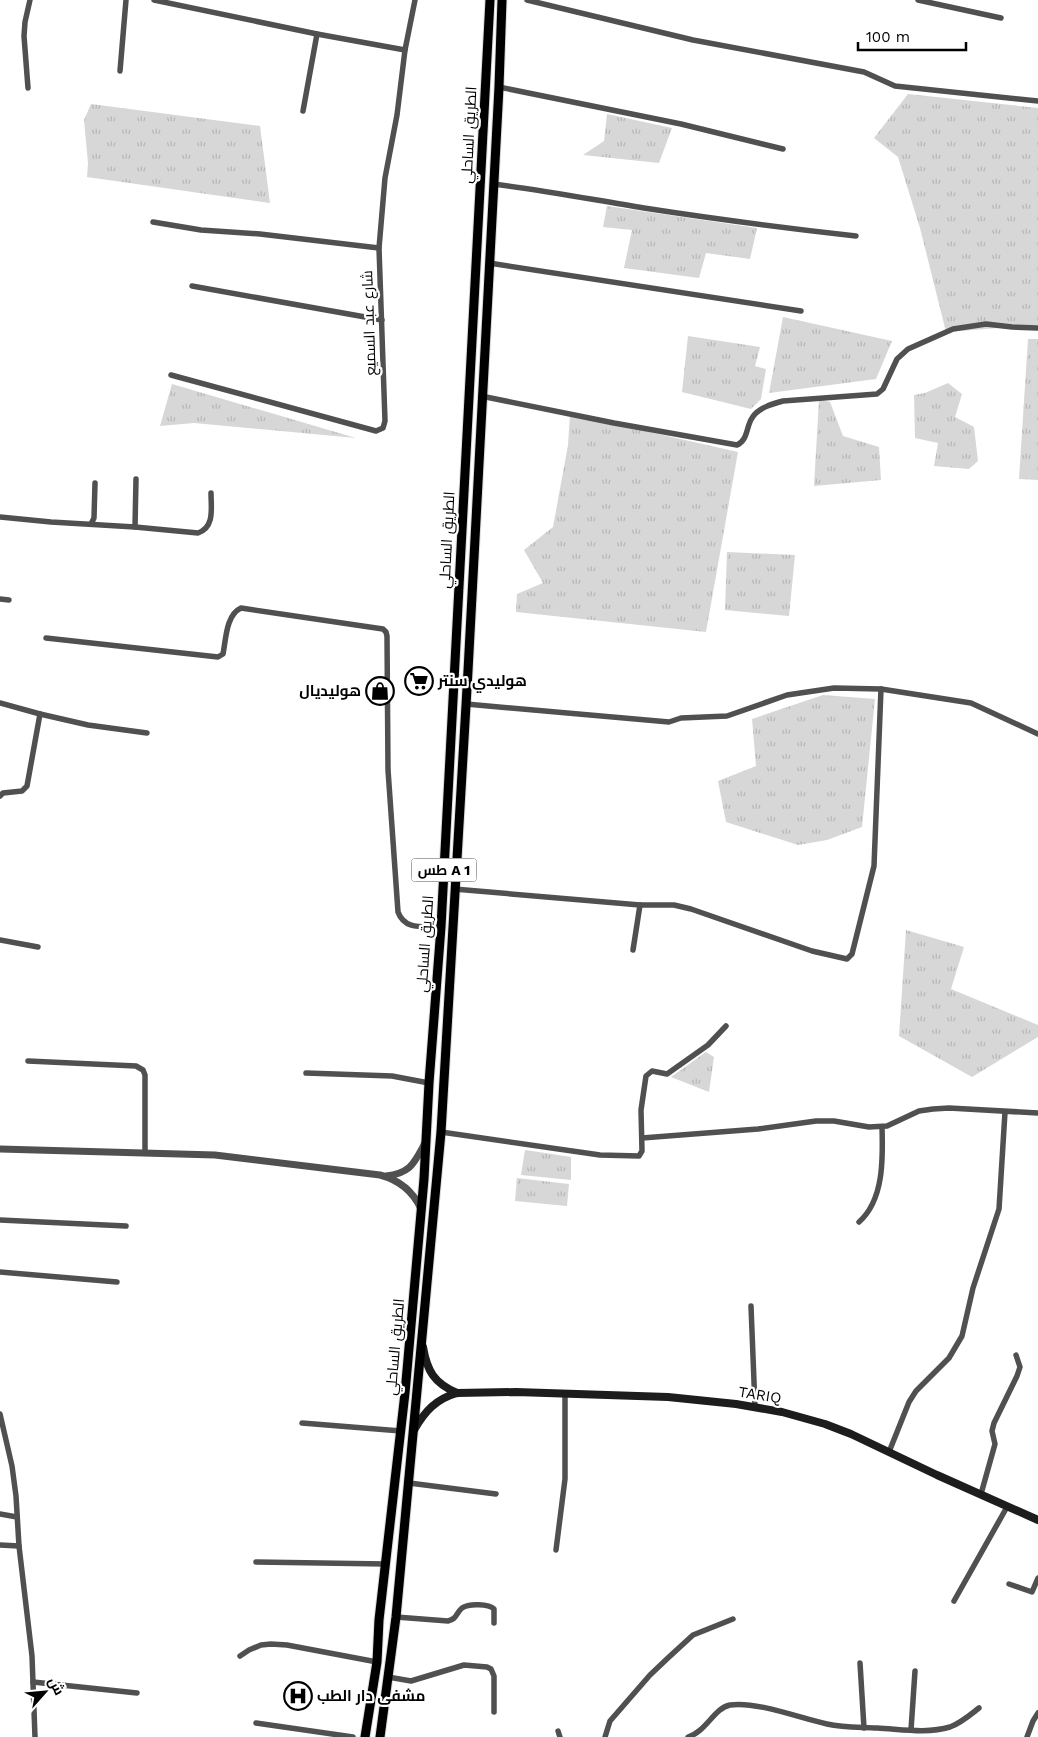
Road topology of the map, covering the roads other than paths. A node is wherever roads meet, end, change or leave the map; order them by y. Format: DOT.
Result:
graph roads {
  1 [pos="30,0"];
  2 [pos="126,0"];
  3 [pos="154,0"];
  4 [pos="415,0"];
  5 [pos="490,0"];
  6 [pos="502,0"];
  7 [pos="527,0"];
  8 [pos="918,0"];
  9 [pos="1001,18"];
  10 [pos="316,34"];
  11 [pos="405,50"];
  12 [pos="120,71"];
  13 [pos="499,86"];
  14 [pos="28,88"];
  15 [pos="1038,100"];
  16 [pos="303,111"];
  17 [pos="783,149"];
  18 [pos="493,184"];
  19 [pos="153,222"];
  20 [pos="856,236"];
  21 [pos="379,248"];
  22 [pos="490,263"];
  23 [pos="192,286"];
  24 [pos="801,311"];
  25 [pos="382,320"];
  26 [pos="1038,328"];
  27 [pos="171,375"];
  28 [pos="482,396"];
  29 [pos="136,479"];
  30 [pos="95,484"];
  31 [pos="211,493"];
  32 [pos="0,517"];
  33 [pos="91,524"];
  34 [pos="135,527"];
  35 [pos="0,599"];
  36 [pos="9,600"];
  37 [pos="46,638"];
  38 [pos="880,689"];
  39 [pos="0,703"];
  40 [pos="466,704"];
  41 [pos="40,714"];
  42 [pos="147,733"];
  43 [pos="1038,734"];
  44 [pos="0,796"];
  45 [pos="454,889"];
  46 [pos="640,905"];
  47 [pos="441,927"];
  48 [pos="0,940"];
  49 [pos="38,947"];
  50 [pos="633,950"];
  51 [pos="726,1026"];
  52 [pos="28,1061"];
  53 [pos="306,1073"];
  54 [pos="429,1083"];
  55 [pos="1005,1112"];
  56 [pos="1038,1113"];
  57 [pos="882,1127"];
  58 [pos="441,1132"];
  59 [pos="642,1138"];
  60 [pos="426,1143"];
  61 [pos="0,1149"];
  62 [pos="145,1152"];
  63 [pos="383,1176"];
  64 [pos="422,1211"];
  65 [pos="0,1220"];
  66 [pos="859,1222"];
  67 [pos="126,1226"];
  68 [pos="0,1272"];
  69 [pos="117,1282"];
  70 [pos="751,1306"];
  71 [pos="423,1345"];
  72 [pos="1016,1355"];
  73 [pos="456,1393"];
  74 [pos="566,1394"];
  75 [pos="755,1407"];
  76 [pos="0,1414"];
  77 [pos="302,1423"];
  78 [pos="414,1430"];
  79 [pos="401,1431"];
  80 [pos="889,1452"];
  81 [pos="409,1483"];
  82 [pos="496,1494"];
  83 [pos="981,1494"];
  84 [pos="1007,1507"];
  85 [pos="0,1514"];
  86 [pos="1037,1516"];
  87 [pos="17,1517"];
  88 [pos="0,1545"];
  89 [pos="19,1546"];
  90 [pos="556,1550"];
  91 [pos="256,1562"];
  92 [pos="386,1564"];
  93 [pos="1038,1578"];
  94 [pos="1009,1584"];
  95 [pos="954,1601"];
  96 [pos="396,1617"];
  97 [pos="732,1619"];
  98 [pos="494,1623"];
  99 [pos="240,1656"];
  100 [pos="377,1662"];
  101 [pos="860,1662"];
  102 [pos="915,1671"];
  103 [pos="388,1677"];
  104 [pos="33,1682"];
  105 [pos="137,1693"];
  106 [pos="979,1708"];
  107 [pos="494,1712"];
  108 [pos="1038,1713"];
  109 [pos="256,1723"];
  110 [pos="864,1728"];
  111 [pos="911,1730"];
  112 [pos="34,1737"];
  113 [pos="353,1737"];
  114 [pos="365,1737"];
  115 [pos="380,1737"];
  116 [pos="605,1737"];
  117 [pos="688,1737"];
  118 [pos="1027,1737"];
  1 -- 14 [label="street"];
  2 -- 12 [label="street"];
  3 -- 10 [label="street"];
  4 -- 11 [label="street, شارع عبد السميع"];
  5 -- 47 [label="highway, الطريق الساحلي / طس A 1"];
  6 -- 13 [label="highway, الطريق الساحلي / طس A 1"];
  7 -- 15 [label="street"];
  8 -- 9 [label="street"];
  10 -- 11 [label="street"];
  10 -- 16 [label="street"];
  11 -- 21 [label="street, شارع عبد السميع"];
  13 -- 17 [label="street"];
  13 -- 18 [label="highway, الطريق الساحلي / طس A 1"];
  18 -- 20 [label="street"];
  18 -- 22 [label="highway, الطريق الساحلي / طس A 1"];
  19 -- 21 [label="street"];
  21 -- 25 [label="street, شارع عبد السميع"];
  22 -- 24 [label="street"];
  22 -- 28 [label="highway, الطريق الساحلي / طس A 1"];
  23 -- 25 [label="street"];
  25 -- 27 [label="street, شارع عبد السميع"];
  26 -- 28 [label="street"];
  28 -- 40 [label="highway, الطريق الساحلي / طس A 1"];
  29 -- 34 [label="street"];
  30 -- 33 [label="street"];
  31 -- 34 [label="street"];
  32 -- 33 [label="street"];
  33 -- 34 [label="street"];
  35 -- 36 [label="street"];
  37 -- 47 [label="street"];
  38 -- 40 [label="street"];
  38 -- 43 [label="street"];
  38 -- 46 [label="street"];
  39 -- 41 [label="street"];
  40 -- 45 [label="highway, الطريق الساحلي / طس A 1"];
  41 -- 42 [label="street"];
  41 -- 44 [label="street"];
  45 -- 46 [label="street"];
  45 -- 58 [label="highway, الطريق الساحلي / طس A 1"];
  46 -- 50 [label="street"];
  47 -- 54 [label="highway, الطريق الساحلي / طس A 1"];
  48 -- 49 [label="street"];
  51 -- 59 [label="street"];
  52 -- 62 [label="street"];
  53 -- 54 [label="street"];
  54 -- 60 [label="highway, الطريق الساحلي / طس A 1"];
  55 -- 56 [label="street"];
  55 -- 57 [label="street"];
  55 -- 80 [label="street"];
  57 -- 59 [label="street"];
  57 -- 66 [label="street"];
  58 -- 59 [label="street"];
  58 -- 71 [label="highway, الطريق الساحلي / طس A 1"];
  60 -- 63 [label="street"];
  60 -- 64 [label="highway, الطريق الساحلي / طس A 1"];
  61 -- 62 [label="street"];
  62 -- 63 [label="street"];
  63 -- 64 [label="street"];
  64 -- 79 [label="highway, الطريق الساحلي / طس A 1"];
  65 -- 67 [label="street"];
  68 -- 69 [label="street"];
  70 -- 75 [label="street"];
  71 -- 73 [label="main road"];
  71 -- 78 [label="highway, الطريق الساحلي / طس A 1"];
  72 -- 83 [label="street"];
  73 -- 74 [label="main road, TARIQ"];
  73 -- 78 [label="main road"];
  74 -- 75 [label="main road, TARIQ"];
  74 -- 90 [label="street"];
  75 -- 80 [label="main road, TARIQ"];
  76 -- 87 [label="street"];
  77 -- 79 [label="street"];
  78 -- 81 [label="highway, الطريق الساحلي / طس A 1"];
  79 -- 92 [label="highway, الطريق الساحلي / طس A 1"];
  80 -- 83 [label="main road, TARIQ"];
  81 -- 82 [label="street"];
  81 -- 96 [label="highway, الطريق الساحلي / طس A 1"];
  83 -- 84 [label="main road, TARIQ"];
  84 -- 86 [label="main road, TARIQ"];
  84 -- 95 [label="street"];
  85 -- 87 [label="street"];
  87 -- 89 [label="street"];
  88 -- 89 [label="street"];
  89 -- 104 [label="street"];
  91 -- 92 [label="street"];
  92 -- 100 [label="highway, الطريق الساحلي / طس A 1"];
  93 -- 94 [label="street"];
  96 -- 98 [label="street"];
  96 -- 103 [label="highway, الطريق الساحلي / طس A 1"];
  97 -- 116 [label="street"];
  99 -- 100 [label="street"];
  100 -- 114 [label="highway, الطريق الساحلي / طس A 1"];
  101 -- 110 [label="street"];
  102 -- 111 [label="street"];
  103 -- 107 [label="street"];
  103 -- 115 [label="highway, الطريق الساحلي / طس A 1"];
  104 -- 105 [label="street"];
  104 -- 112 [label="street"];
  106 -- 111 [label="street"];
  108 -- 118 [label="street"];
  109 -- 113 [label="street"];
  110 -- 111 [label="street"];
  110 -- 117 [label="street"];
}
